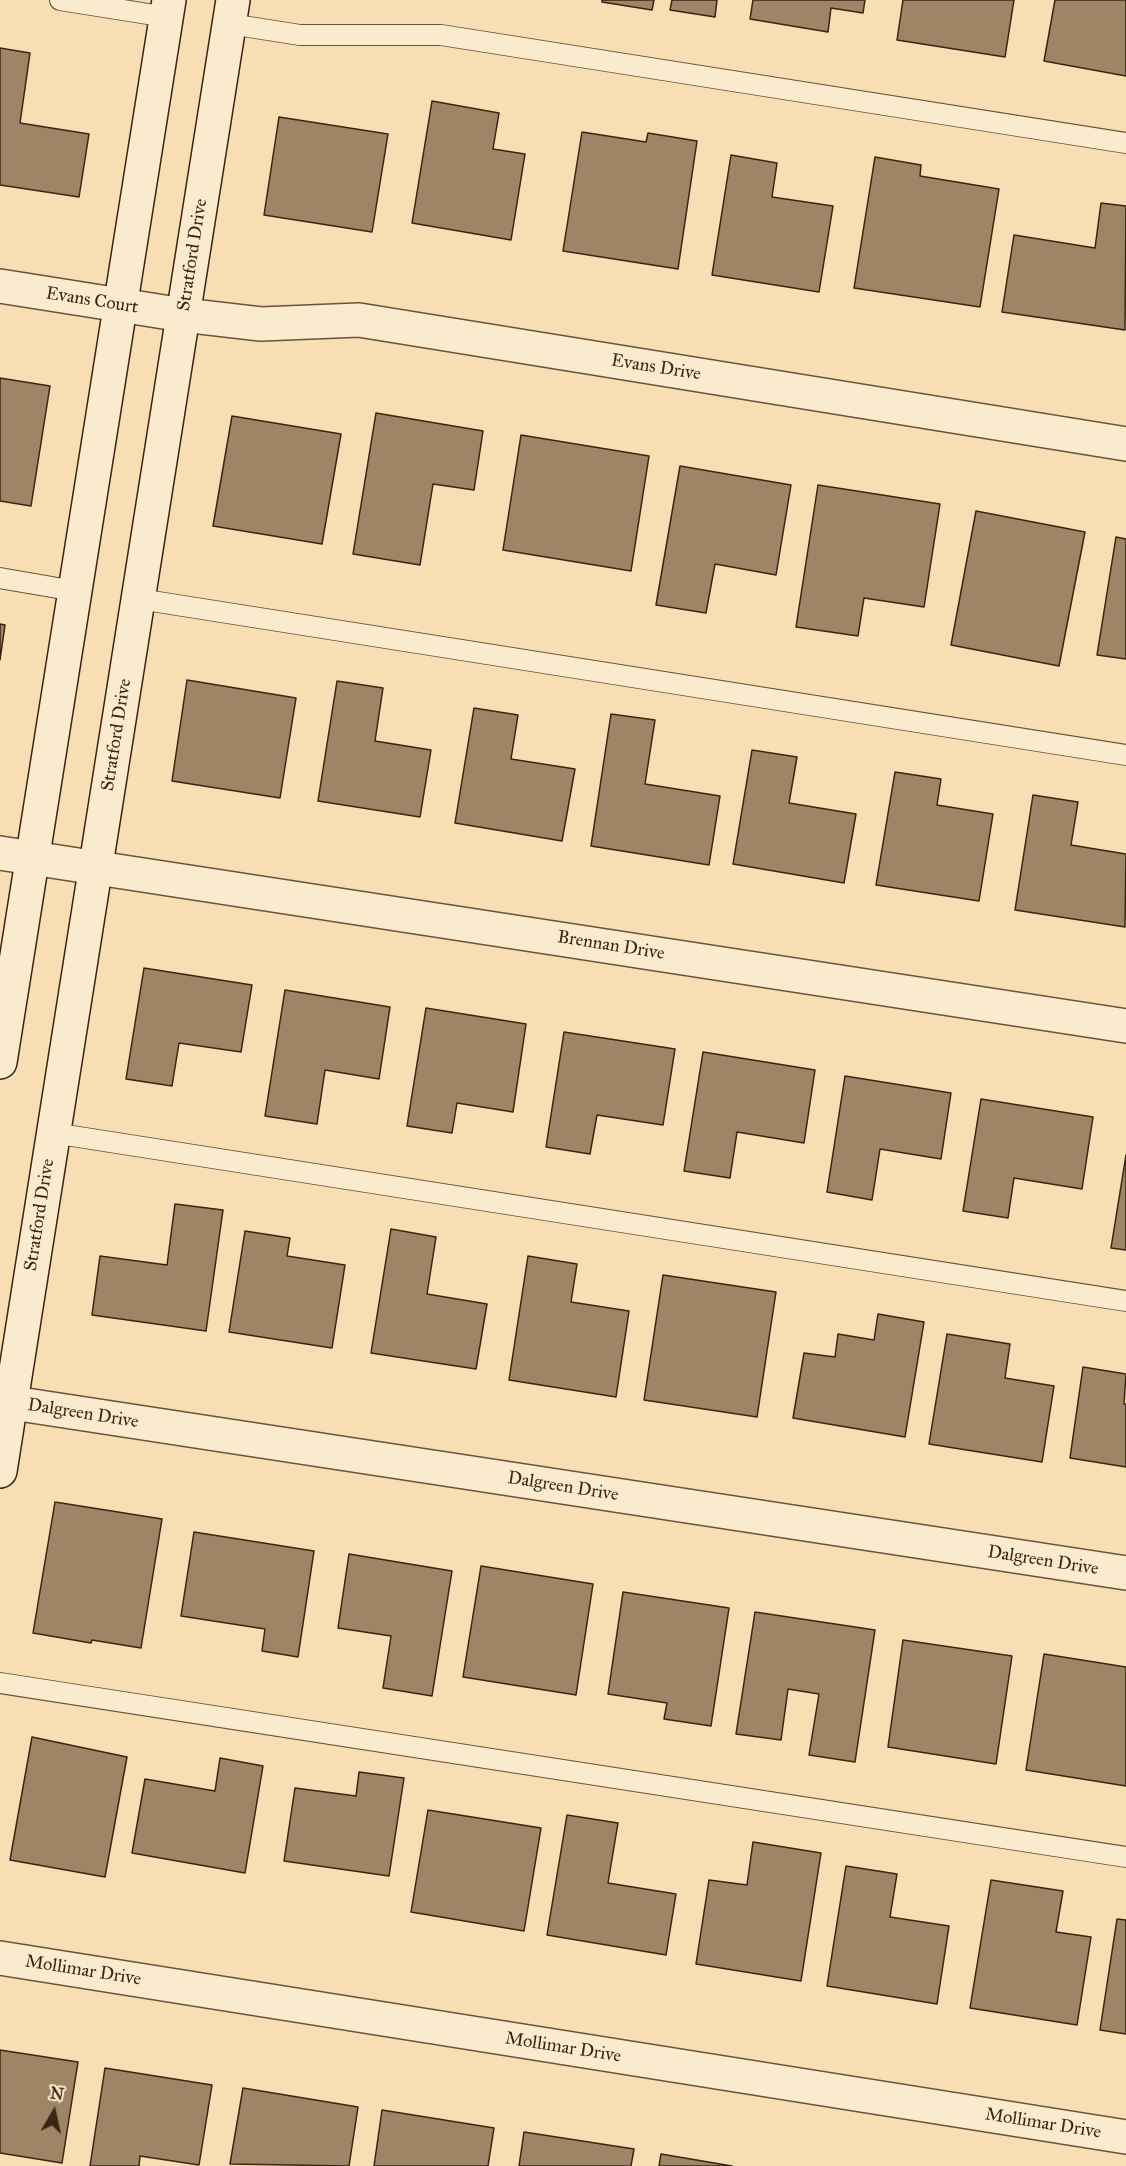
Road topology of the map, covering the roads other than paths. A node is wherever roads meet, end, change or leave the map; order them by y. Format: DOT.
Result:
graph roads {
  1 [pos="60,0"];
  2 [pos="168,8"];
  3 [pos="231,12"];
  4 [pos="1126,143"];
  5 [pos="0,286"];
  6 [pos="119,305"];
  7 [pos="183,315"];
  8 [pos="1126,444"];
  9 [pos="0,578"];
  10 [pos="75,591"];
  11 [pos="139,599"];
  12 [pos="1126,755"];
  13 [pos="0,852"];
  14 [pos="32,858"];
  15 [pos="95,866"];
  16 [pos="1126,1026"];
  17 [pos="0,1062"];
  18 [pos="53,1133"];
  19 [pos="1126,1302"];
  20 [pos="6,1402"];
  21 [pos="0,1471"];
  22 [pos="1126,1573"];
  23 [pos="0,1683"];
  24 [pos="1126,1857"];
  25 [pos="0,1958"];
  26 [pos="1126,2137"];
  1 -- 2 [label="lane"];
  2 -- 6 [label="street"];
  3 -- 4 [label="lane"];
  3 -- 7 [label="street, Stratford Drive"];
  5 -- 6 [label="street, Evans Court"];
  6 -- 7 [label="street, Evans Court"];
  6 -- 10 [label="street"];
  7 -- 8 [label="street, Evans Drive"];
  7 -- 11 [label="street, Stratford Drive"];
  9 -- 10 [label="lane"];
  10 -- 14 [label="street"];
  11 -- 12 [label="lane"];
  11 -- 15 [label="street, Stratford Drive"];
  13 -- 14 [label="street, Brennan Drive"];
  14 -- 15 [label="street, Brennan Drive"];
  14 -- 17 [label="street"];
  15 -- 16 [label="street, Brennan Drive"];
  15 -- 18 [label="street, Stratford Drive"];
  18 -- 19 [label="lane"];
  18 -- 20 [label="street, Stratford Drive"];
  20 -- 21 [label="street, Stratford Drive"];
  20 -- 22 [label="street, Dalgreen Drive"];
  23 -- 24 [label="lane"];
  25 -- 26 [label="street, Mollimar Drive"];
}
